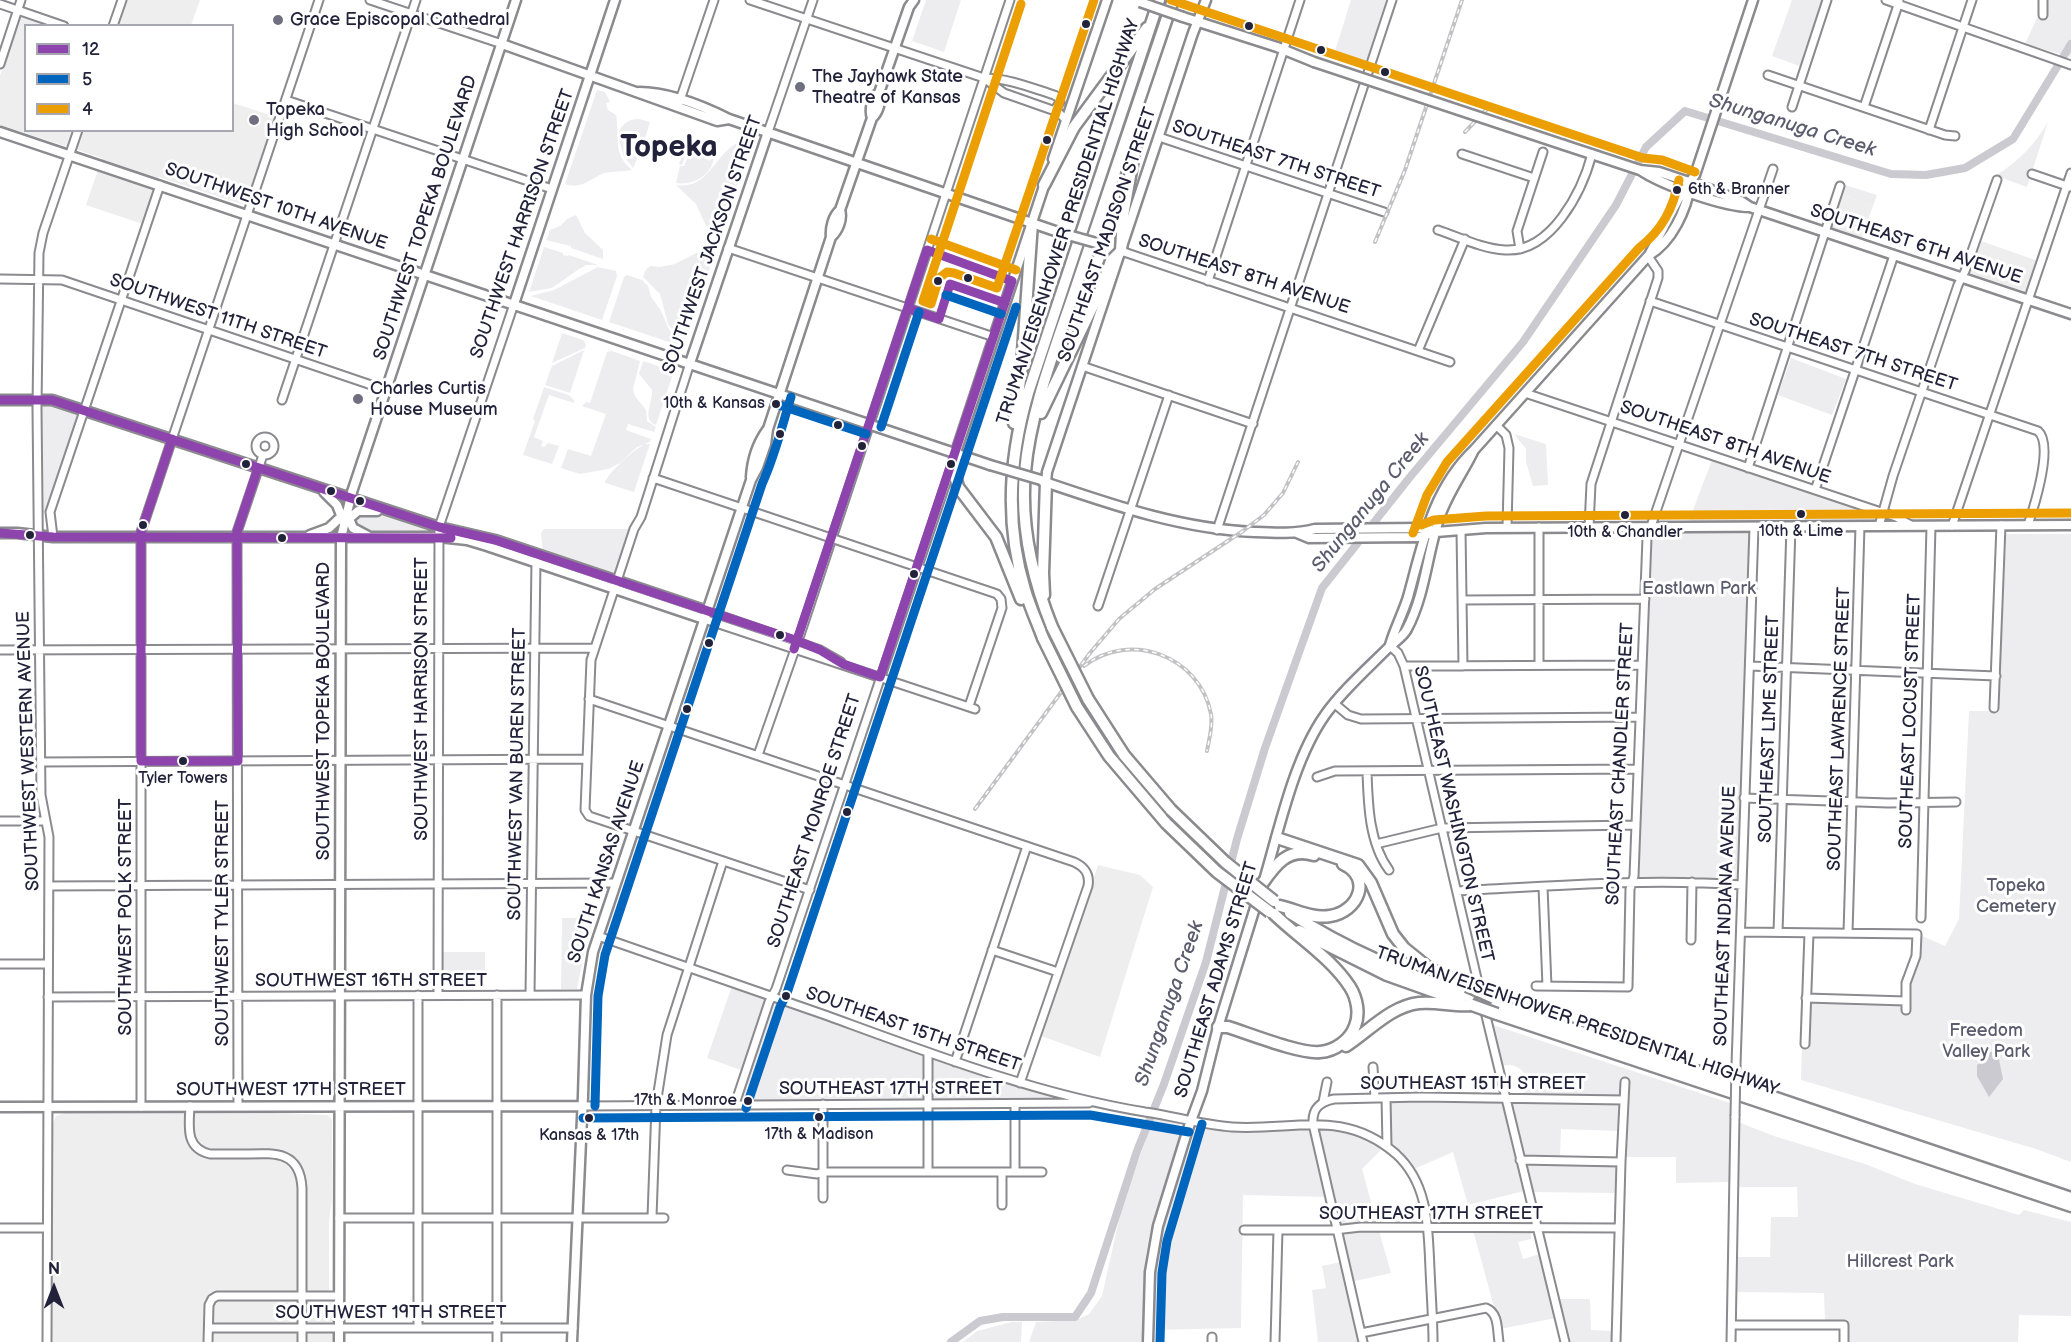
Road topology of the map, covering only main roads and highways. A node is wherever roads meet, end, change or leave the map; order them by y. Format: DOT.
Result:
graph roads {
  1 [pos="516,0"];
  2 [pos="615,0"];
  3 [pos="1107,0"];
  4 [pos="1160,0"];
  5 [pos="1173,0"];
  6 [pos="1206,0"];
  7 [pos="1753,0"];
  8 [pos="1137,1"];
  9 [pos="910,2"];
  10 [pos="1154,17"];
  11 [pos="1198,22"];
  12 [pos="502,44"];
  13 [pos="1151,66"];
  14 [pos="591,75"];
  15 [pos="0,132"];
  16 [pos="768,132"];
  17 [pos="856,163"];
  18 [pos="1044,185"];
  19 [pos="1688,188"];
  20 [pos="1032,223"];
  21 [pos="1121,251"];
  22 [pos="425,274"];
  23 [pos="514,304"];
  24 [pos="2071,315"];
  25 [pos="690,363"];
  26 [pos="780,393"];
  27 [pos="0,400"];
  28 [pos="956,452"];
  29 [pos="1014,455"];
  30 [pos="1026,456"];
  31 [pos="1044,481"];
  32 [pos="320,488"];
  33 [pos="350,498"];
  34 [pos="345,517"];
  35 [pos="2071,525"];
  36 [pos="439,527"];
  37 [pos="1429,532"];
  38 [pos="0,533"];
  39 [pos="1298,533"];
  40 [pos="301,537"];
  41 [pos="341,538"];
  42 [pos="375,538"];
  43 [pos="537,558"];
  44 [pos="1043,605"];
  45 [pos="706,615"];
  46 [pos="1036,621"];
  47 [pos="1276,840"];
  48 [pos="1309,853"];
  49 [pos="1262,885"];
  50 [pos="1275,908"];
  51 [pos="1469,996"];
  52 [pos="1495,1005"];
  53 [pos="1218,1027"];
  54 [pos="340,1106"];
  55 [pos="583,1106"];
  56 [pos="0,1107"];
  57 [pos="1952,1168"];
  58 [pos="2070,1199"];
  59 [pos="2071,1214"];
  60 [pos="339,1342"];
  61 [pos="572,1342"];
  62 [pos="1148,1342"];
  1 -- 12 [label="main road, SOUTHWEST TOPEKA BOULEVARD"];
  2 -- 14 [label="main road, SOUTHWEST HARRISON STREET"];
  3 -- 18 [label="main road, SOUTHEAST MONROE STREET"];
  4 -- 10 [label="highway, TRUMAN/EISENHOWER PRESIDENTIAL HIGHWAY"];
  5 -- 13 [label="highway, TRUMAN/EISENHOWER PRESIDENTIAL HIGHWAY"];
  6 -- 11 [label="main road, SOUTHEAST MADISON STREET"];
  7 -- 19 [label="main road"];
  8 -- 11 [label="main road, SOUTHEAST 6TH AVENUE, bridge"];
  9 -- 17 [label="main road, SOUTH KANSAS AVENUE"];
  10 -- 18 [label="highway"];
  10 -- 29 [label="highway, TRUMAN/EISENHOWER PRESIDENTIAL HIGHWAY"];
  11 -- 19 [label="main road, SOUTHEAST 6TH AVENUE, bridge"];
  11 -- 21 [label="main road, SOUTHEAST MADISON STREET"];
  12 -- 14 [label="main road, SOUTHEAST 8TH AVENUE"];
  12 -- 22 [label="main road, SOUTHWEST TOPEKA BOULEVARD"];
  13 -- 21 [label="highway"];
  13 -- 30 [label="highway, TRUMAN/EISENHOWER PRESIDENTIAL HIGHWAY"];
  14 -- 16 [label="main road, SOUTHEAST 8TH AVENUE"];
  14 -- 23 [label="main road, SOUTHWEST HARRISON STREET"];
  15 -- 22 [label="main road, SOUTHWEST 10TH AVENUE"];
  16 -- 17 [label="main road, SOUTHEAST 8TH AVENUE"];
  16 -- 25 [label="main road, SOUTHWEST JACKSON STREET"];
  17 -- 20 [label="main road, SOUTHEAST 8TH AVENUE"];
  17 -- 26 [label="main road, SOUTH KANSAS AVENUE"];
  18 -- 20 [label="main road, SOUTHEAST MONROE STREET"];
  19 -- 24 [label="main road, SOUTHEAST 6TH AVENUE"];
  19 -- 37 [label="main road"];
  20 -- 21 [label="main road, SOUTHEAST 8TH AVENUE, bridge"];
  20 -- 28 [label="main road, SOUTHEAST MONROE STREET"];
  20 -- 29 [label="highway"];
  21 -- 30 [label="highway"];
  21 -- 31 [label="main road, SOUTHEAST MADISON STREET"];
  22 -- 23 [label="main road, SOUTHWEST 10TH AVENUE"];
  22 -- 33 [label="main road, SOUTHWEST TOPEKA BOULEVARD"];
  23 -- 25 [label="main road, SOUTHWEST 10TH AVENUE"];
  25 -- 26 [label="main road, SOUTHWEST 10TH AVENUE"];
  26 -- 28 [label="main road, SOUTHWEST 10TH AVENUE"];
  26 -- 45 [label="main road, SOUTH KANSAS AVENUE"];
  27 -- 32 [label="main road"];
  28 -- 31 [label="main road, SOUTHWEST 10TH AVENUE, bridge"];
  28 -- 46 [label="highway"];
  29 -- 46 [label="highway, TRUMAN/EISENHOWER PRESIDENTIAL HIGHWAY"];
  30 -- 44 [label="highway, TRUMAN/EISENHOWER PRESIDENTIAL HIGHWAY"];
  31 -- 39 [label="main road, SOUTHWEST 10TH AVENUE"];
  31 -- 44 [label="highway"];
  32 -- 33 [label="main road"];
  32 -- 34 [label="main road"];
  33 -- 34 [label="main road, SOUTHWEST TOPEKA BOULEVARD"];
  33 -- 36 [label="main road"];
  34 -- 36 [label="main road"];
  34 -- 40 [label="main road"];
  34 -- 41 [label="main road, SOUTHWEST TOPEKA BOULEVARD"];
  34 -- 42 [label="main road"];
  35 -- 37 [label="main road"];
  36 -- 43 [label="main road"];
  37 -- 39 [label="main road"];
  37 -- 39 [label="main road"];
  37 -- 47 [label="main road, SOUTHEAST ADAMS STREET"];
  38 -- 40 [label="main road"];
  40 -- 41 [label="main road"];
  41 -- 42 [label="main road"];
  41 -- 54 [label="main road, SOUTHWEST TOPEKA BOULEVARD"];
  42 -- 43 [label="main road"];
  43 -- 45 [label="main road"];
  44 -- 50 [label="highway, TRUMAN/EISENHOWER PRESIDENTIAL HIGHWAY, bridge"];
  45 -- 55 [label="main road, SOUTH KANSAS AVENUE"];
  46 -- 50 [label="highway, TRUMAN/EISENHOWER PRESIDENTIAL HIGHWAY, bridge"];
  47 -- 48 [label="highway"];
  47 -- 49 [label="main road, SOUTHEAST ADAMS STREET"];
  47 -- 51 [label="highway"];
  48 -- 49 [label="highway"];
  48 -- 50 [label="highway"];
  49 -- 53 [label="main road, SOUTHEAST ADAMS STREET"];
  50 -- 51 [label="highway, TRUMAN/EISENHOWER PRESIDENTIAL HIGHWAY"];
  50 -- 53 [label="highway"];
  51 -- 52 [label="highway, TRUMAN/EISENHOWER PRESIDENTIAL HIGHWAY, bridge"];
  51 -- 52 [label="highway, bridge"];
  51 -- 53 [label="highway"];
  52 -- 57 [label="highway, TRUMAN/EISENHOWER PRESIDENTIAL HIGHWAY"];
  52 -- 58 [label="highway, TRUMAN/EISENHOWER PRESIDENTIAL HIGHWAY"];
  53 -- 62 [label="main road, SOUTHEAST ADAMS STREET"];
  54 -- 55 [label="main road, SOUTHWEST 17TH STREET"];
  54 -- 56 [label="main road, SOUTHWEST 17TH STREET"];
  54 -- 60 [label="main road, SOUTHWEST TOPEKA BOULEVARD"];
  55 -- 61 [label="main road, SOUTH KANSAS AVENUE"];
  57 -- 58 [label="highway, TRUMAN/EISENHOWER PRESIDENTIAL HIGHWAY"];
  57 -- 59 [label="highway"];
}
